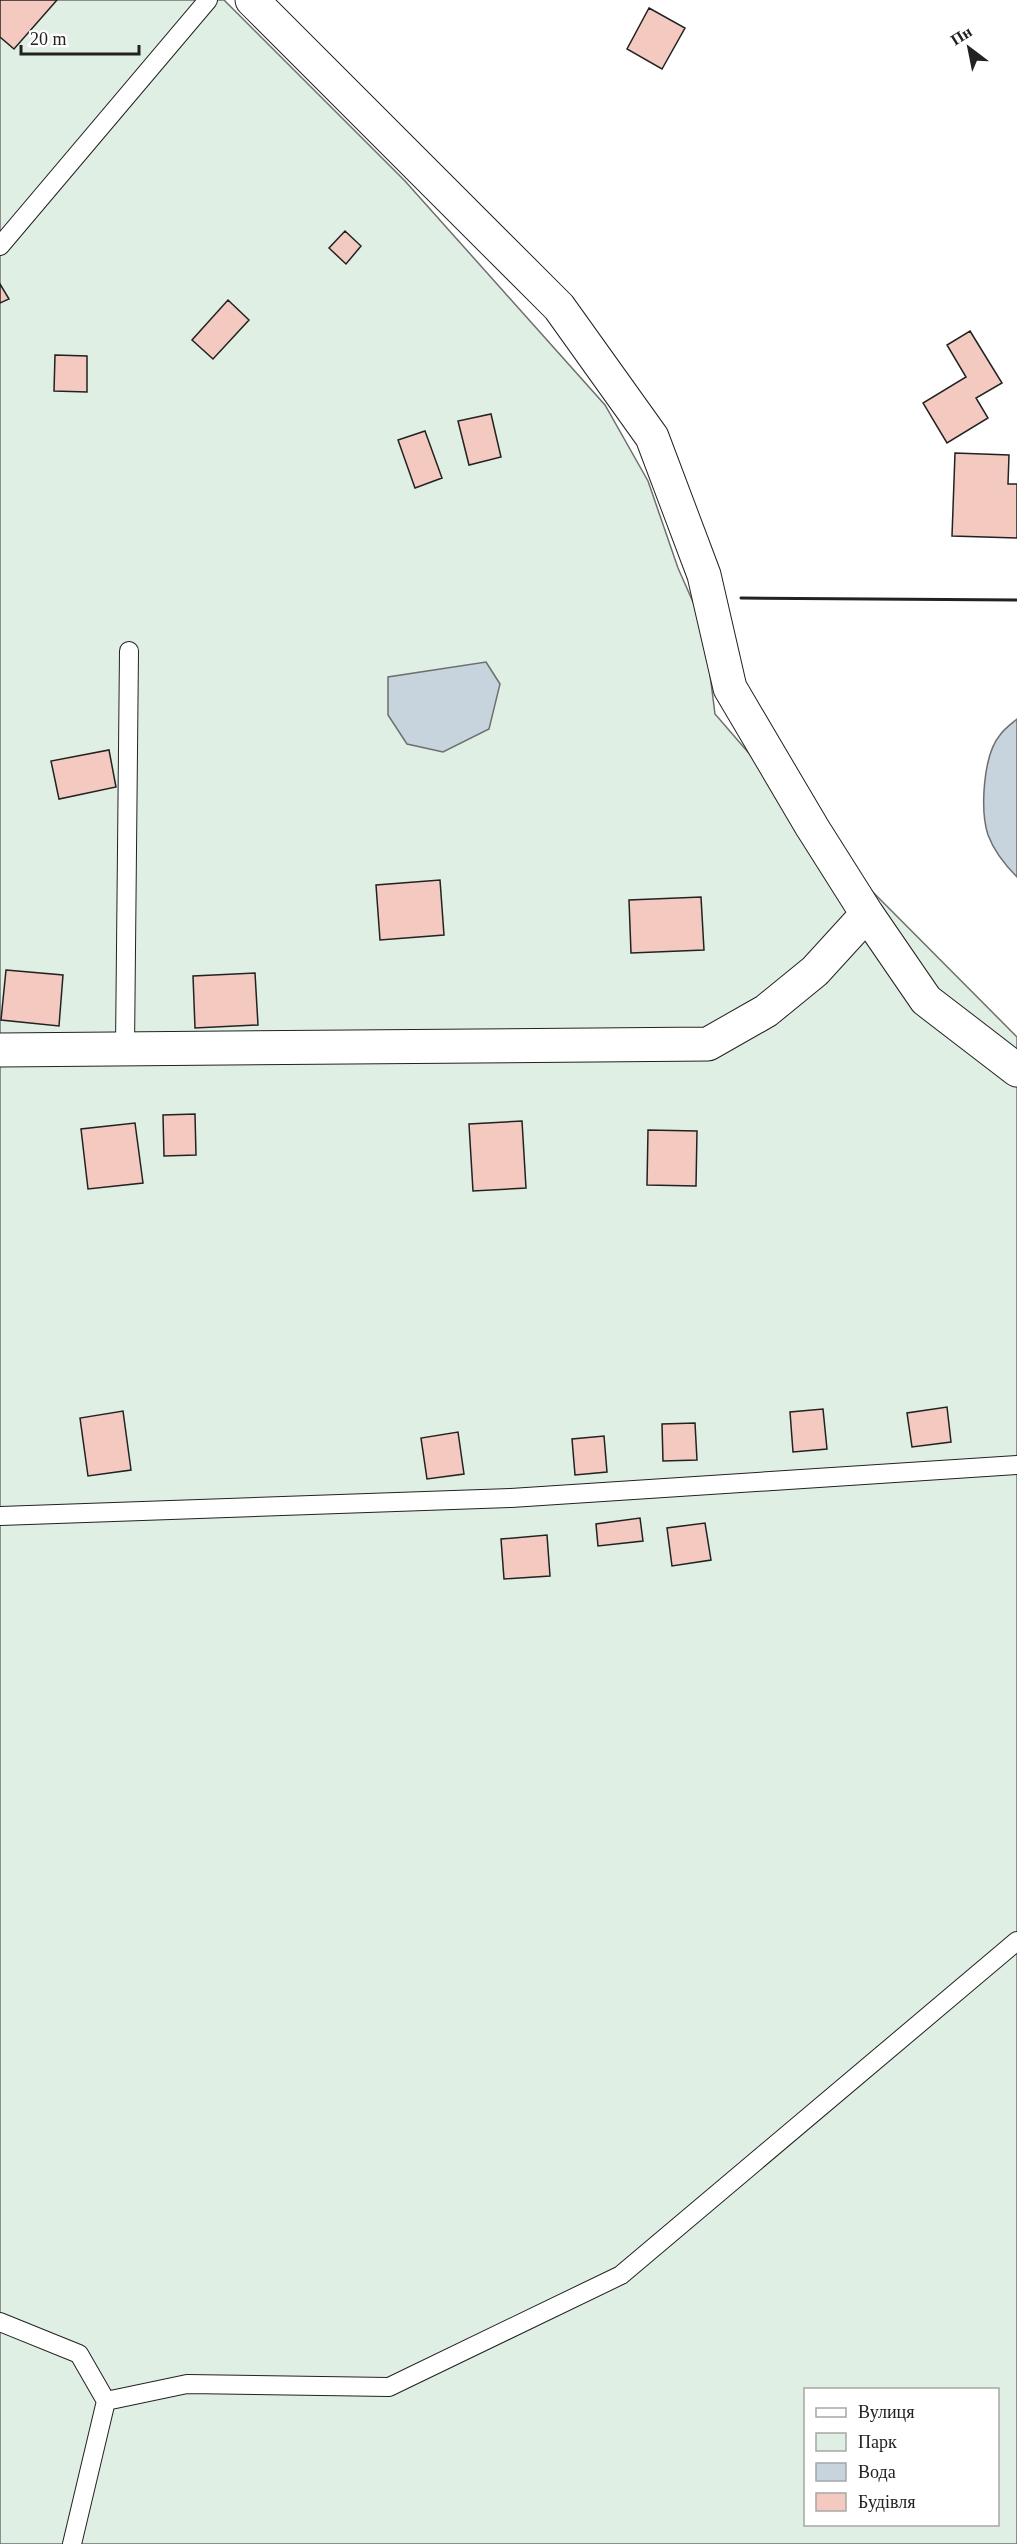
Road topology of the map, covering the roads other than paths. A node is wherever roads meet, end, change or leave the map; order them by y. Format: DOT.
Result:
graph roads {
  1 [pos="208,0"];
  2 [pos="252,0"];
  3 [pos="0,246"];
  4 [pos="129,651"];
  5 [pos="867,914"];
  6 [pos="125,1048"];
  7 [pos="0,1050"];
  8 [pos="1017,1070"];
  9 [pos="1017,1465"];
  10 [pos="0,1516"];
  11 [pos="1017,1941"];
  12 [pos="0,2322"];
  13 [pos="106,2401"];
  14 [pos="72,2544"];
  1 -- 3 [label="lane"];
  2 -- 5 [label="street"];
  4 -- 6 [label="lane"];
  5 -- 6 [label="street"];
  5 -- 8 [label="street"];
  6 -- 7 [label="street"];
  9 -- 10 [label="lane"];
  11 -- 13 [label="lane"];
  12 -- 13 [label="lane"];
  13 -- 14 [label="lane"];
}
